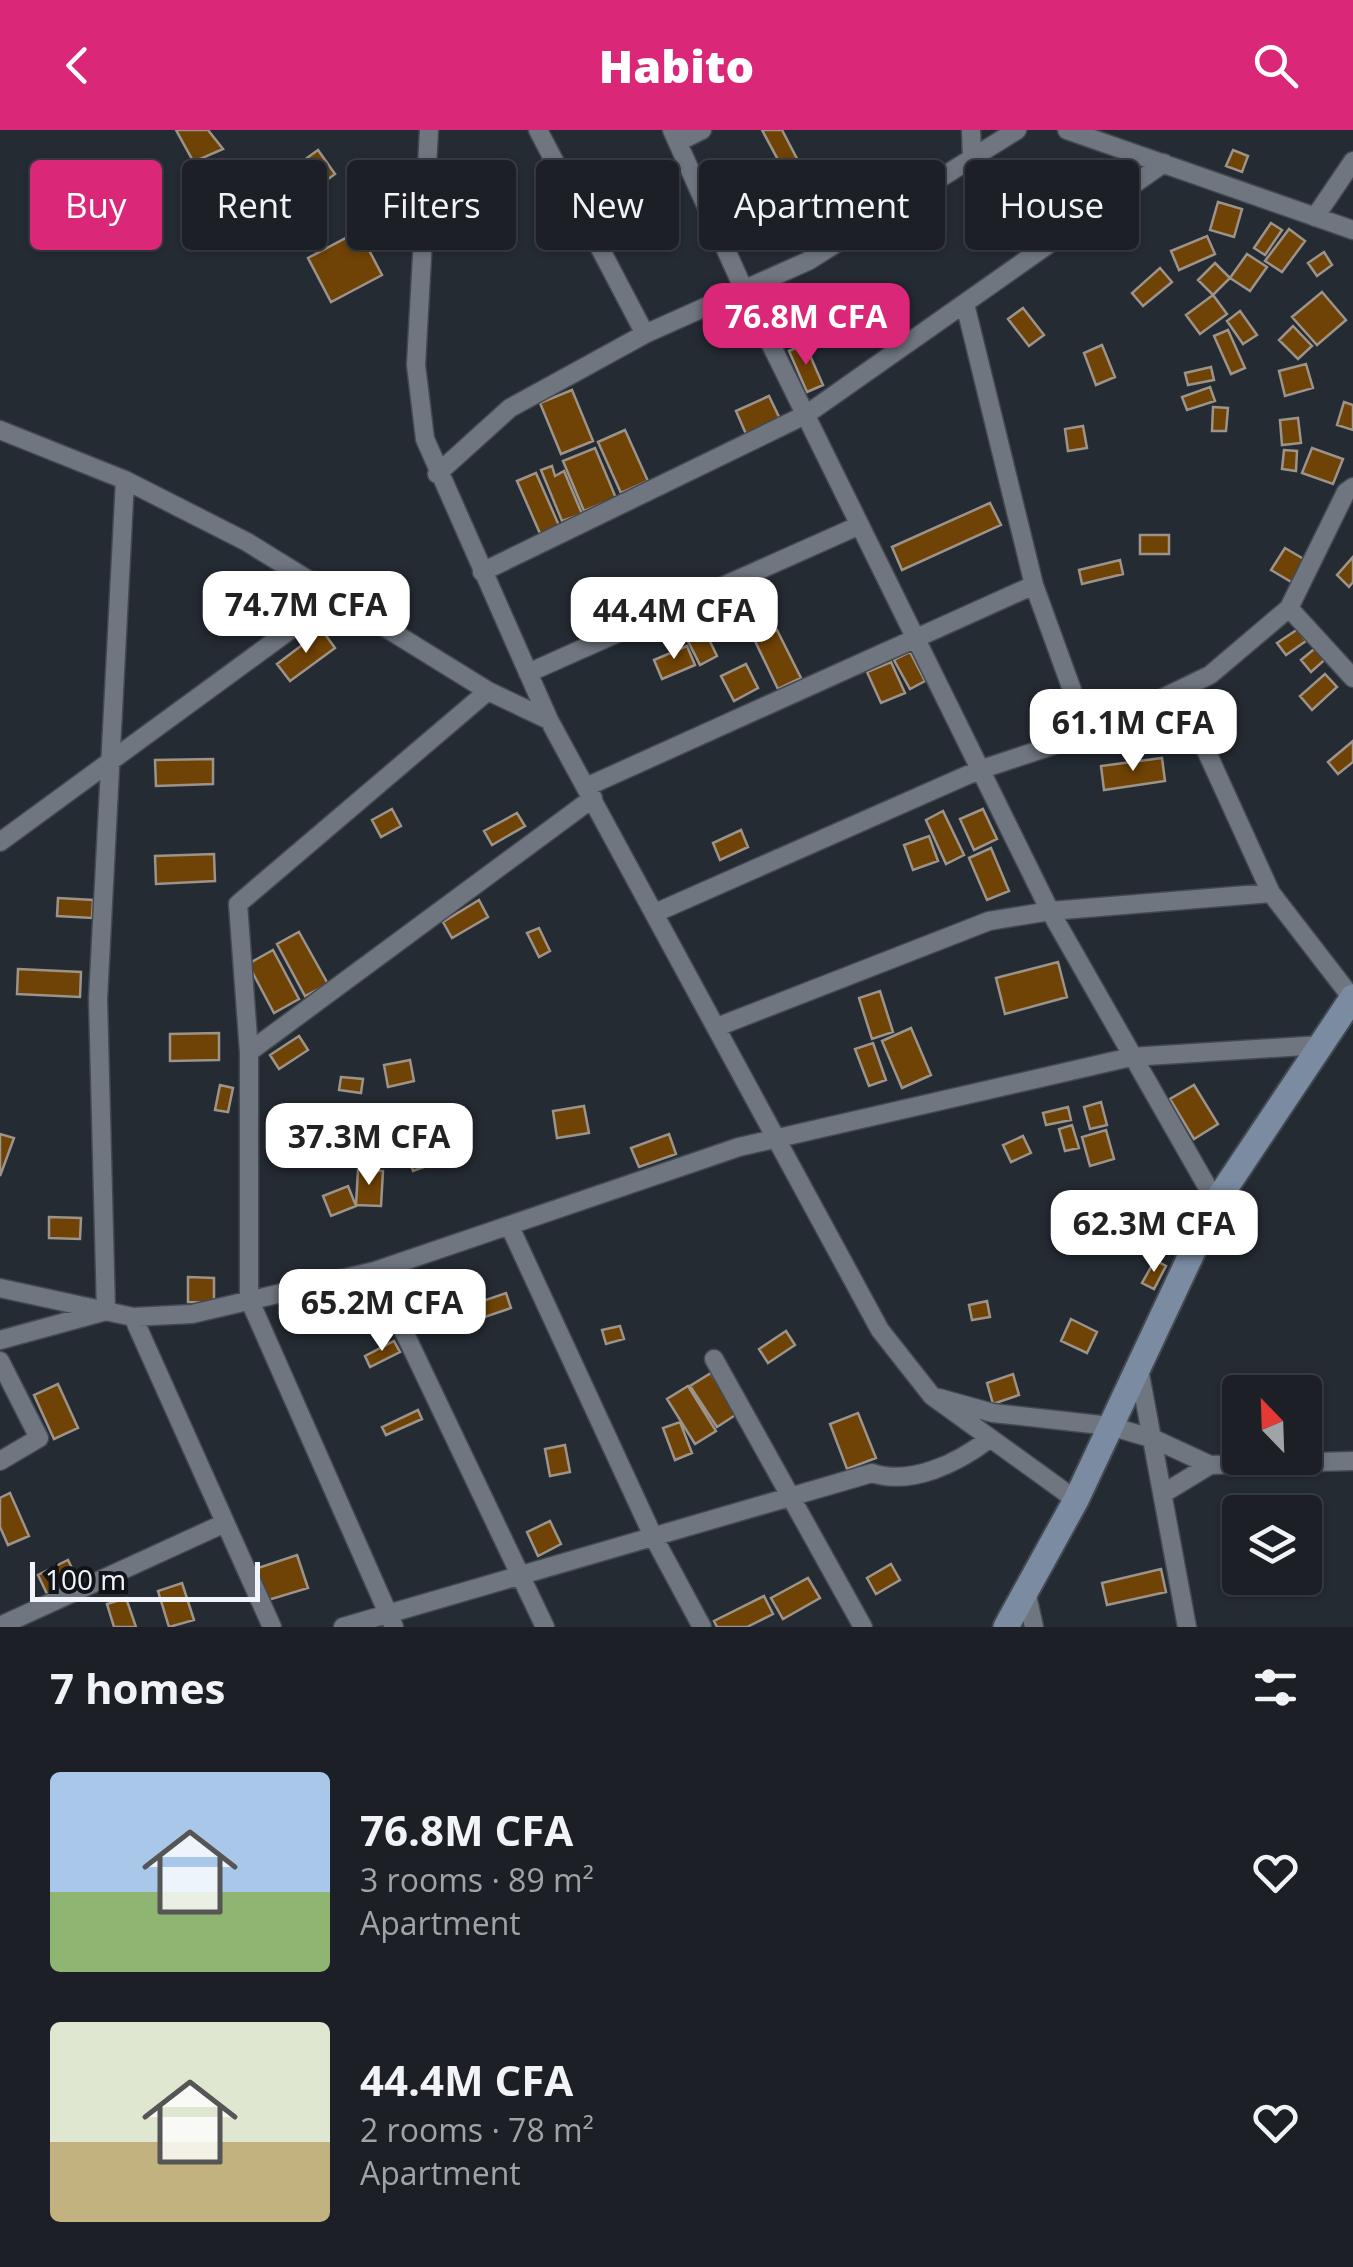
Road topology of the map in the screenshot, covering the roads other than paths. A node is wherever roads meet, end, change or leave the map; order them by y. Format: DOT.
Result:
graph roads {
  1 [pos="428,130"];
  2 [pos="538,130"];
  3 [pos="702,130"];
  4 [pos="971,130"];
  5 [pos="1016,130"];
  6 [pos="1067,130"];
  7 [pos="675,136"];
  8 [pos="972,156"];
  9 [pos="1353,161"];
  10 [pos="1164,163"];
  11 [pos="1315,217"];
  12 [pos="1353,230"];
  13 [pos="744,290"];
  14 [pos="965,304"];
  15 [pos="645,334"];
  16 [pos="806,414"];
  17 [pos="0,430"];
  18 [pos="437,474"];
  19 [pos="125,480"];
  20 [pos="1351,492"];
  21 [pos="860,524"];
  22 [pos="482,572"];
  23 [pos="1034,585"];
  24 [pos="335,596"];
  25 [pos="1290,608"];
  26 [pos="916,637"];
  27 [pos="528,673"];
  28 [pos="1353,678"];
  29 [pos="488,691"];
  30 [pos="1179,691"];
  31 [pos="549,720"];
  32 [pos="1088,734"];
  33 [pos="112,760"];
  34 [pos="979,770"];
  35 [pos="589,793"];
  36 [pos="0,842"];
  37 [pos="1270,892"];
  38 [pos="1050,911"];
  39 [pos="654,913"];
  40 [pos="1353,998"];
  41 [pos="717,1027"];
  42 [pos="1320,1045"];
  43 [pos="250,1052"];
  44 [pos="1131,1057"];
  45 [pos="778,1138"];
  46 [pos="1216,1202"];
  47 [pos="510,1226"];
  48 [pos="376,1270"];
  49 [pos="0,1288"];
  50 [pos="249,1299"];
  51 [pos="106,1311"];
  52 [pos="133,1318"];
  53 [pos="0,1340"];
  54 [pos="714,1359"];
  55 [pos="0,1361"];
  56 [pos="1139,1369"];
  57 [pos="932,1396"];
  58 [pos="1110,1426"];
  59 [pos="1154,1438"];
  60 [pos="988,1439"];
  61 [pos="0,1461"];
  62 [pos="1353,1462"];
  63 [pos="1210,1465"];
  64 [pos="1164,1493"];
  65 [pos="790,1495"];
  66 [pos="1076,1500"];
  67 [pos="225,1523"];
  68 [pos="653,1536"];
  69 [pos="516,1575"];
  70 [pos="1026,1591"];
  71 [pos="390,1619"];
  72 [pos="4,1620"];
  73 [pos="272,1627"];
  74 [pos="343,1627"];
  75 [pos="545,1627"];
  76 [pos="702,1627"];
  77 [pos="863,1627"];
  78 [pos="1006,1627"];
  79 [pos="1034,1627"];
  80 [pos="1187,1627"];
  1 -- 18 [label="street"];
  2 -- 15 [label="street"];
  3 -- 7 [label="street"];
  4 -- 8 [label="street"];
  5 -- 8 [label="street"];
  6 -- 10 [label="street"];
  7 -- 13 [label="street"];
  8 -- 13 [label="street"];
  9 -- 11 [label="street"];
  10 -- 11 [label="street"];
  10 -- 14 [label="street"];
  11 -- 12 [label="street"];
  13 -- 15 [label="street"];
  13 -- 16 [label="street"];
  14 -- 16 [label="street"];
  14 -- 23 [label="street"];
  15 -- 18 [label="street"];
  16 -- 21 [label="street"];
  16 -- 22 [label="street"];
  17 -- 19 [label="street"];
  18 -- 22 [label="street"];
  19 -- 24 [label="street"];
  19 -- 33 [label="street"];
  20 -- 25 [label="street"];
  21 -- 26 [label="street"];
  21 -- 27 [label="street"];
  22 -- 27 [label="street"];
  23 -- 26 [label="street"];
  23 -- 32 [label="street"];
  24 -- 29 [label="street"];
  24 -- 33 [label="street"];
  25 -- 28 [label="street"];
  25 -- 30 [label="street"];
  26 -- 34 [label="street"];
  26 -- 35 [label="street"];
  27 -- 31 [label="street"];
  29 -- 31 [label="street"];
  29 -- 43 [label="street"];
  30 -- 32 [label="street"];
  30 -- 37 [label="street"];
  31 -- 35 [label="street"];
  32 -- 34 [label="street"];
  33 -- 36 [label="street"];
  33 -- 51 [label="street"];
  34 -- 38 [label="street"];
  34 -- 39 [label="street"];
  35 -- 39 [label="street"];
  35 -- 43 [label="street"];
  37 -- 38 [label="street"];
  37 -- 40 [label="street"];
  38 -- 41 [label="street"];
  38 -- 44 [label="street"];
  39 -- 41 [label="street"];
  40 -- 42 [label="main road"];
  41 -- 45 [label="street"];
  42 -- 44 [label="street"];
  42 -- 46 [label="main road"];
  43 -- 50 [label="street"];
  44 -- 45 [label="street"];
  44 -- 46 [label="street"];
  45 -- 47 [label="street"];
  45 -- 57 [label="street"];
  46 -- 56 [label="main road"];
  47 -- 48 [label="street"];
  47 -- 68 [label="street"];
  48 -- 50 [label="street"];
  48 -- 69 [label="street"];
  49 -- 51 [label="street"];
  50 -- 52 [label="street"];
  50 -- 71 [label="street"];
  51 -- 52 [label="street"];
  51 -- 53 [label="street"];
  52 -- 67 [label="street"];
  54 -- 65 [label="street"];
  55 -- 61 [label="street"];
  56 -- 58 [label="main road"];
  56 -- 59 [label="street"];
  57 -- 58 [label="street"];
  57 -- 60 [label="street"];
  58 -- 59 [label="street"];
  58 -- 66 [label="main road"];
  59 -- 63 [label="street"];
  59 -- 64 [label="street"];
  60 -- 65 [label="street"];
  60 -- 66 [label="street"];
  62 -- 63 [label="street"];
  63 -- 64 [label="street"];
  64 -- 80 [label="street"];
  65 -- 68 [label="street"];
  65 -- 77 [label="street"];
  66 -- 70 [label="main road"];
  67 -- 72 [label="street"];
  67 -- 73 [label="street"];
  68 -- 69 [label="street"];
  68 -- 76 [label="street"];
  69 -- 71 [label="street"];
  69 -- 75 [label="street"];
  70 -- 78 [label="main road"];
  70 -- 79 [label="street"];
  71 -- 74 [label="street"];
}
